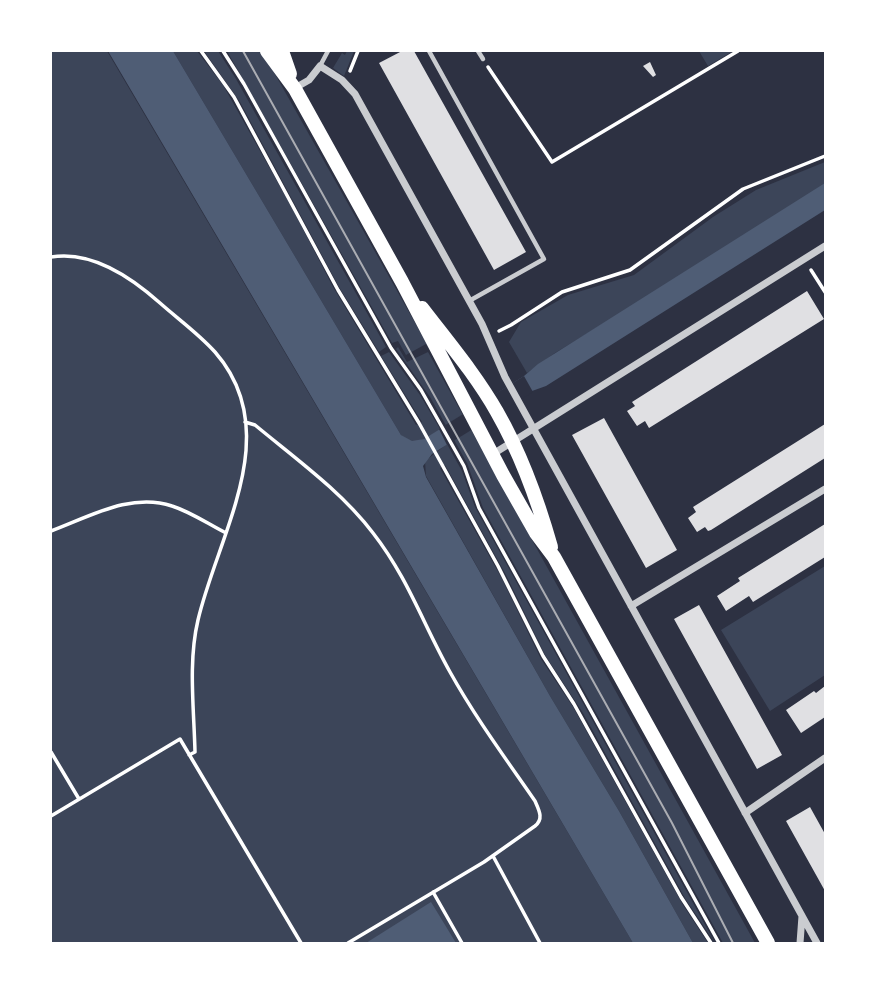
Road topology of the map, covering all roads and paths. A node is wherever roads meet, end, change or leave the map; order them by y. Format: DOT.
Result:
graph roads {
  1 [pos="201,51"];
  2 [pos="223,51"];
  3 [pos="267,51"];
  4 [pos="282,51"];
  5 [pos="328,51"];
  6 [pos="358,51"];
  7 [pos="429,51"];
  8 [pos="478,51"];
  9 [pos="738,51"];
  10 [pos="483,59"];
  11 [pos="320,66"];
  12 [pos="344,82"];
  13 [pos="295,89"];
  14 [pos="825,156"];
  15 [pos="825,246"];
  16 [pos="51,257"];
  17 [pos="805,259"];
  18 [pos="402,282"];
  19 [pos="825,292"];
  20 [pos="469,300"];
  21 [pos="488,336"];
  22 [pos="245,422"];
  23 [pos="533,429"];
  24 [pos="512,442"];
  25 [pos="492,454"];
  26 [pos="825,489"];
  27 [pos="51,531"];
  28 [pos="226,533"];
  29 [pos="554,557"];
  30 [pos="631,606"];
  31 [pos="51,752"];
  32 [pos="189,755"];
  33 [pos="825,758"];
  34 [pos="79,799"];
  35 [pos="745,813"];
  36 [pos="51,816"];
  37 [pos="493,856"];
  38 [pos="433,892"];
  39 [pos="802,915"];
  40 [pos="766,941"];
  41 [pos="301,943"];
  42 [pos="348,943"];
  43 [pos="462,943"];
  44 [pos="540,943"];
  45 [pos="711,943"];
  46 [pos="719,943"];
  47 [pos="800,943"];
  48 [pos="817,943"];
  1 -- 45 [label="path"];
  2 -- 46 [label="path"];
  3 -- 13 [label="main road"];
  4 -- 13 [label="main road"];
  5 -- 11 [label="lane"];
  6 -- 12 [label="path"];
  7 -- 20 [label="lane"];
  8 -- 10 [label="lane"];
  9 -- 10 [label="path"];
  11 -- 12 [label="street"];
  11 -- 13 [label="street"];
  12 -- 20 [label="street"];
  13 -- 18 [label="main road"];
  14 -- 21 [label="path"];
  15 -- 17 [label="street"];
  16 -- 22 [label="path"];
  17 -- 19 [label="path"];
  17 -- 23 [label="street"];
  18 -- 24 [label="main road"];
  18 -- 25 [label="main road"];
  20 -- 21 [label="street"];
  21 -- 23 [label="street"];
  22 -- 28 [label="path"];
  22 -- 37 [label="path"];
  23 -- 24 [label="street"];
  23 -- 30 [label="street"];
  24 -- 25 [label="street"];
  24 -- 29 [label="main road"];
  25 -- 29 [label="main road"];
  26 -- 30 [label="street"];
  27 -- 28 [label="path"];
  28 -- 32 [label="path"];
  29 -- 40 [label="main road"];
  30 -- 35 [label="street"];
  31 -- 34 [label="path"];
  32 -- 34 [label="path"];
  32 -- 41 [label="path"];
  33 -- 35 [label="street"];
  34 -- 36 [label="path"];
  35 -- 39 [label="street"];
  37 -- 38 [label="path"];
  37 -- 44 [label="path"];
  38 -- 42 [label="path"];
  38 -- 43 [label="path"];
  39 -- 47 [label="street"];
  39 -- 48 [label="street"];
}
